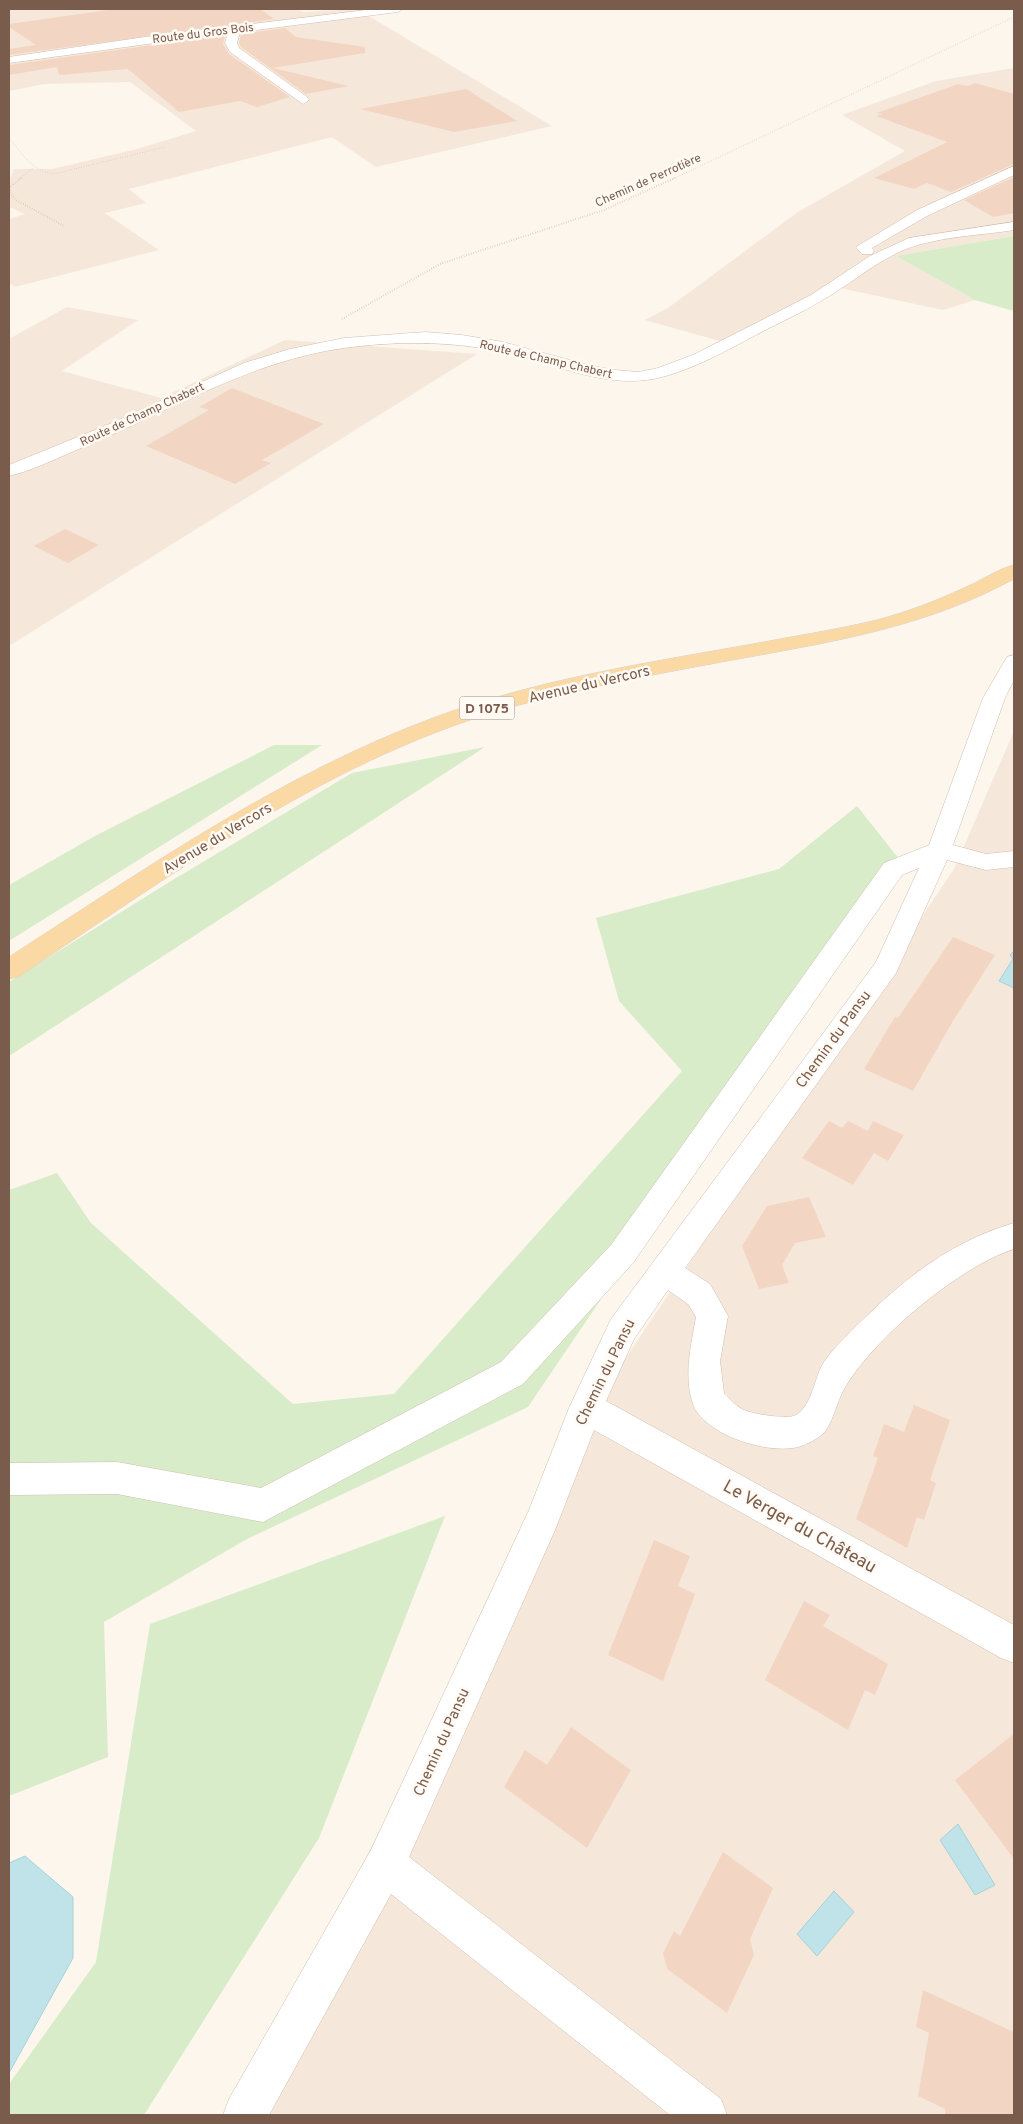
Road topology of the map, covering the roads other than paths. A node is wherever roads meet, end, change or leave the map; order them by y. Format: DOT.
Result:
graph roads {
  1 [pos="398,9"];
  2 [pos="235,29"];
  3 [pos="9,60"];
  4 [pos="303,100"];
  5 [pos="1014,170"];
  6 [pos="1014,226"];
  7 [pos="876,259"];
  8 [pos="9,471"];
  9 [pos="1014,572"];
  10 [pos="1014,661"];
  11 [pos="939,850"];
  12 [pos="1014,859"];
  13 [pos="9,970"];
  14 [pos="1014,1236"];
  15 [pos="663,1270"];
  16 [pos="586,1408"];
  17 [pos="9,1479"];
  18 [pos="1014,1645"];
  19 [pos="385,1864"];
  20 [pos="245,2115"];
  21 [pos="705,2115"];
  1 -- 2 [label="street, Route du Gros Bois"];
  2 -- 3 [label="street, Route du Gros Bois"];
  2 -- 4 [label="street"];
  5 -- 7 [label="street"];
  6 -- 7 [label="street, Route de Champ Chabert"];
  7 -- 8 [label="street, Route de Champ Chabert"];
  9 -- 13 [label="main road, Avenue du Vercors / D 1075"];
  10 -- 11 [label="street, Chemin du Pansu"];
  11 -- 12 [label="street"];
  11 -- 15 [label="street, Chemin du Pansu"];
  11 -- 17 [label="street"];
  14 -- 15 [label="street"];
  15 -- 16 [label="street, Chemin du Pansu"];
  16 -- 18 [label="street, Le Verger du Château"];
  16 -- 19 [label="street, Chemin du Pansu"];
  19 -- 20 [label="street, Chemin du Pansu"];
  19 -- 21 [label="street"];
}
